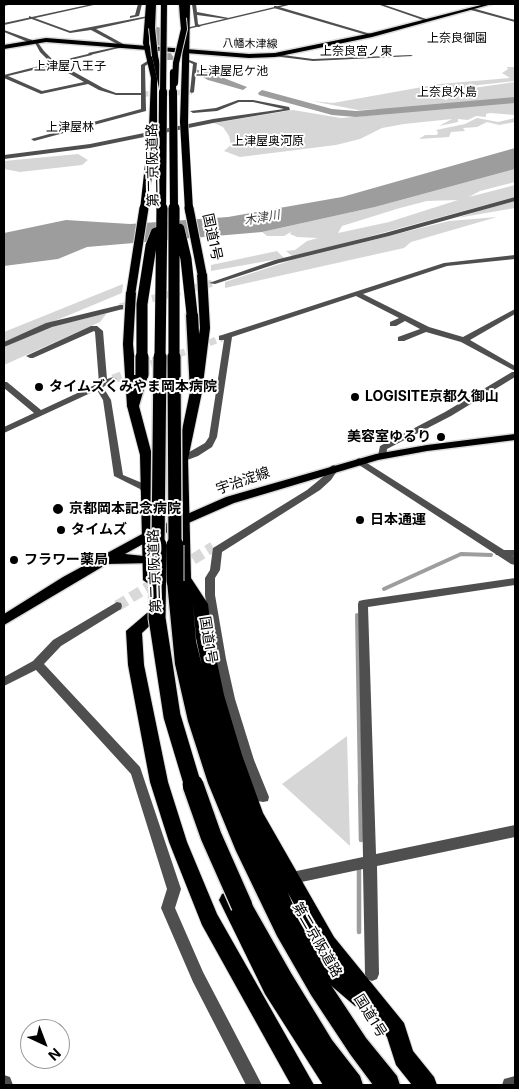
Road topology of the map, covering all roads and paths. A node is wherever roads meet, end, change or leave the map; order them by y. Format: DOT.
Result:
graph roads {
  1 [pos="11,4"];
  2 [pos="96,4"];
  3 [pos="140,4"];
  4 [pos="151,4"];
  5 [pos="164,4"];
  6 [pos="172,4"];
  7 [pos="182,4"];
  8 [pos="187,4"];
  9 [pos="194,4"];
  10 [pos="291,4"];
  11 [pos="382,4"];
  12 [pos="490,4"];
  13 [pos="4,5"];
  14 [pos="275,7"];
  15 [pos="472,9"];
  16 [pos="195,13"];
  17 [pos="30,17"];
  18 [pos="148,17"];
  19 [pos="227,18"];
  20 [pos="427,20"];
  21 [pos="515,21"];
  22 [pos="4,24"];
  23 [pos="112,24"];
  24 [pos="199,26"];
  25 [pos="188,28"];
  26 [pos="92,29"];
  27 [pos="4,31"];
  28 [pos="372,35"];
  29 [pos="33,41"];
  30 [pos="125,46"];
  31 [pos="4,47"];
  32 [pos="149,47"];
  33 [pos="184,50"];
  34 [pos="275,55"];
  35 [pos="410,56"];
  36 [pos="186,60"];
  37 [pos="151,61"];
  38 [pos="54,63"];
  39 [pos="4,76"];
  40 [pos="88,82"];
  41 [pos="168,89"];
  42 [pos="192,92"];
  43 [pos="143,94"];
  44 [pos="193,111"];
  45 [pos="34,139"];
  46 [pos="4,156"];
  47 [pos="515,199"];
  48 [pos="175,218"];
  49 [pos="161,219"];
  50 [pos="515,257"];
  51 [pos="214,283"];
  52 [pos="356,293"];
  53 [pos="120,307"];
  54 [pos="515,311"];
  55 [pos="405,318"];
  56 [pos="393,324"];
  57 [pos="426,328"];
  58 [pos="401,339"];
  59 [pos="464,340"];
  60 [pos="4,344"];
  61 [pos="30,356"];
  62 [pos="515,370"];
  63 [pos="515,374"];
  64 [pos="114,379"];
  65 [pos="4,384"];
  66 [pos="101,384"];
  67 [pos="196,392"];
  68 [pos="133,406"];
  69 [pos="40,412"];
  70 [pos="4,430"];
  71 [pos="515,437"];
  72 [pos="383,456"];
  73 [pos="182,459"];
  74 [pos="359,461"];
  75 [pos="334,468"];
  76 [pos="317,488"];
  77 [pos="149,498"];
  78 [pos="184,520"];
  79 [pos="148,536"];
  80 [pos="213,547"];
  81 [pos="500,553"];
  82 [pos="515,553"];
  83 [pos="149,560"];
  84 [pos="515,562"];
  85 [pos="99,563"];
  86 [pos="184,579"];
  87 [pos="515,581"];
  88 [pos="206,601"];
  89 [pos="116,610"];
  90 [pos="152,617"];
  91 [pos="4,620"];
  92 [pos="203,628"];
  93 [pos="190,647"];
  94 [pos="41,660"];
  95 [pos="4,682"];
  96 [pos="262,797"];
  97 [pos="515,831"];
  98 [pos="370,861"];
  99 [pos="292,878"];
  100 [pos="286,911"];
  101 [pos="372,974"];
  102 [pos="404,1057"];
  103 [pos="515,1084"];
  104 [pos="254,1085"];
  105 [pos="303,1085"];
  106 [pos="336,1085"];
  107 [pos="350,1085"];
  108 [pos="388,1085"];
  109 [pos="398,1085"];
  110 [pos="426,1085"];
  111 [pos="510,1085"];
  1 -- 13 [label="street"];
  2 -- 17 [label="street"];
  3 -- 23 [label="street"];
  4 -- 18 [label="highway"];
  4 -- 41 [label="highway, bridge"];
  5 -- 41 [label="highway, 第二京阪道路, bridge"];
  6 -- 41 [label="highway, 第二京阪道路, bridge"];
  7 -- 41 [label="highway, bridge"];
  8 -- 25 [label="highway, 国道1号"];
  9 -- 16 [label="street"];
  10 -- 14 [label="street"];
  11 -- 20 [label="street"];
  12 -- 15 [label="main road, 八幡木津線"];
  14 -- 19 [label="street"];
  14 -- 28 [label="street"];
  15 -- 20 [label="main road, 八幡木津線"];
  15 -- 21 [label="street"];
  16 -- 19 [label="street"];
  16 -- 24 [label="street"];
  17 -- 22 [label="street"];
  17 -- 26 [label="street"];
  18 -- 23 [label="street"];
  18 -- 32 [label="highway"];
  19 -- 24 [label="street"];
  20 -- 28 [label="main road, 八幡木津線"];
  23 -- 26 [label="street"];
  24 -- 25 [label="street"];
  25 -- 33 [label="highway, 国道1号"];
  26 -- 30 [label="street"];
  27 -- 29 [label="street"];
  28 -- 34 [label="main road, 八幡木津線"];
  29 -- 30 [label="main road, 八幡木津線"];
  29 -- 31 [label="main road, 八幡木津線"];
  29 -- 38 [label="street"];
  30 -- 32 [label="main road, 八幡木津線"];
  30 -- 38 [label="street"];
  32 -- 33 [label="main road, 八幡木津線, bridge"];
  32 -- 37 [label="highway"];
  33 -- 34 [label="main road, 八幡木津線"];
  33 -- 36 [label="highway, 国道1号"];
  34 -- 35 [label="street"];
  36 -- 42 [label="street"];
  36 -- 67 [label="highway, 国道1号, bridge"];
  37 -- 43 [label="street"];
  37 -- 68 [label="highway, bridge"];
  38 -- 39 [label="street"];
  38 -- 40 [label="street"];
  39 -- 40 [label="street"];
  40 -- 43 [label="street"];
  41 -- 48 [label="highway, 第二京阪道路, bridge"];
  41 -- 49 [label="highway, 第二京阪道路, bridge"];
  43 -- 45 [label="street"];
  44 -- 46 [label="street"];
  47 -- 51 [label="street"];
  48 -- 67 [label="highway, bridge"];
  48 -- 108 [label="highway, 第二京阪道路, bridge"];
  49 -- 68 [label="highway, bridge"];
  49 -- 107 [label="highway, 第二京阪道路, bridge"];
  50 -- 52 [label="street"];
  52 -- 55 [label="street"];
  52 -- 73 [label="street"];
  53 -- 60 [label="street"];
  54 -- 59 [label="street"];
  55 -- 56 [label="street"];
  55 -- 57 [label="street"];
  57 -- 58 [label="street"];
  57 -- 59 [label="street"];
  59 -- 62 [label="street"];
  61 -- 66 [label="street"];
  63 -- 72 [label="street"];
  64 -- 66 [label="street"];
  65 -- 69 [label="street"];
  66 -- 69 [label="street"];
  66 -- 77 [label="street"];
  67 -- 73 [label="highway, 国道1号"];
  68 -- 77 [label="highway"];
  69 -- 70 [label="street"];
  71 -- 72 [label="main road, 宇治淀線"];
  72 -- 74 [label="main road, 宇治淀線"];
  73 -- 78 [label="highway, 国道1号"];
  74 -- 75 [label="main road, 宇治淀線"];
  74 -- 81 [label="street"];
  75 -- 76 [label="street"];
  75 -- 78 [label="main road, 宇治淀線"];
  76 -- 80 [label="street"];
  76 -- 88 [label="street"];
  77 -- 79 [label="highway"];
  78 -- 79 [label="main road, 宇治淀線"];
  78 -- 86 [label="highway, 国道1号"];
  79 -- 83 [label="highway"];
  79 -- 85 [label="main road, 宇治淀線"];
  81 -- 82 [label="street"];
  81 -- 84 [label="street"];
  83 -- 85 [label="main road"];
  83 -- 90 [label="highway"];
  85 -- 91 [label="main road, 宇治淀線"];
  86 -- 88 [label="highway"];
  86 -- 93 [label="highway, 国道1号"];
  87 -- 98 [label="street"];
  88 -- 92 [label="highway"];
  88 -- 96 [label="street"];
  89 -- 94 [label="street"];
  90 -- 105 [label="highway"];
  90 -- 106 [label="highway"];
  92 -- 93 [label="street"];
  92 -- 99 [label="highway"];
  93 -- 100 [label="highway, 国道1号"];
  94 -- 95 [label="street"];
  94 -- 104 [label="street"];
  97 -- 98 [label="street"];
  98 -- 99 [label="street"];
  98 -- 101 [label="street"];
  99 -- 102 [label="highway"];
  100 -- 102 [label="highway"];
  100 -- 109 [label="highway, 国道1号"];
  102 -- 110 [label="highway"];
  103 -- 111 [label="street"];
}
